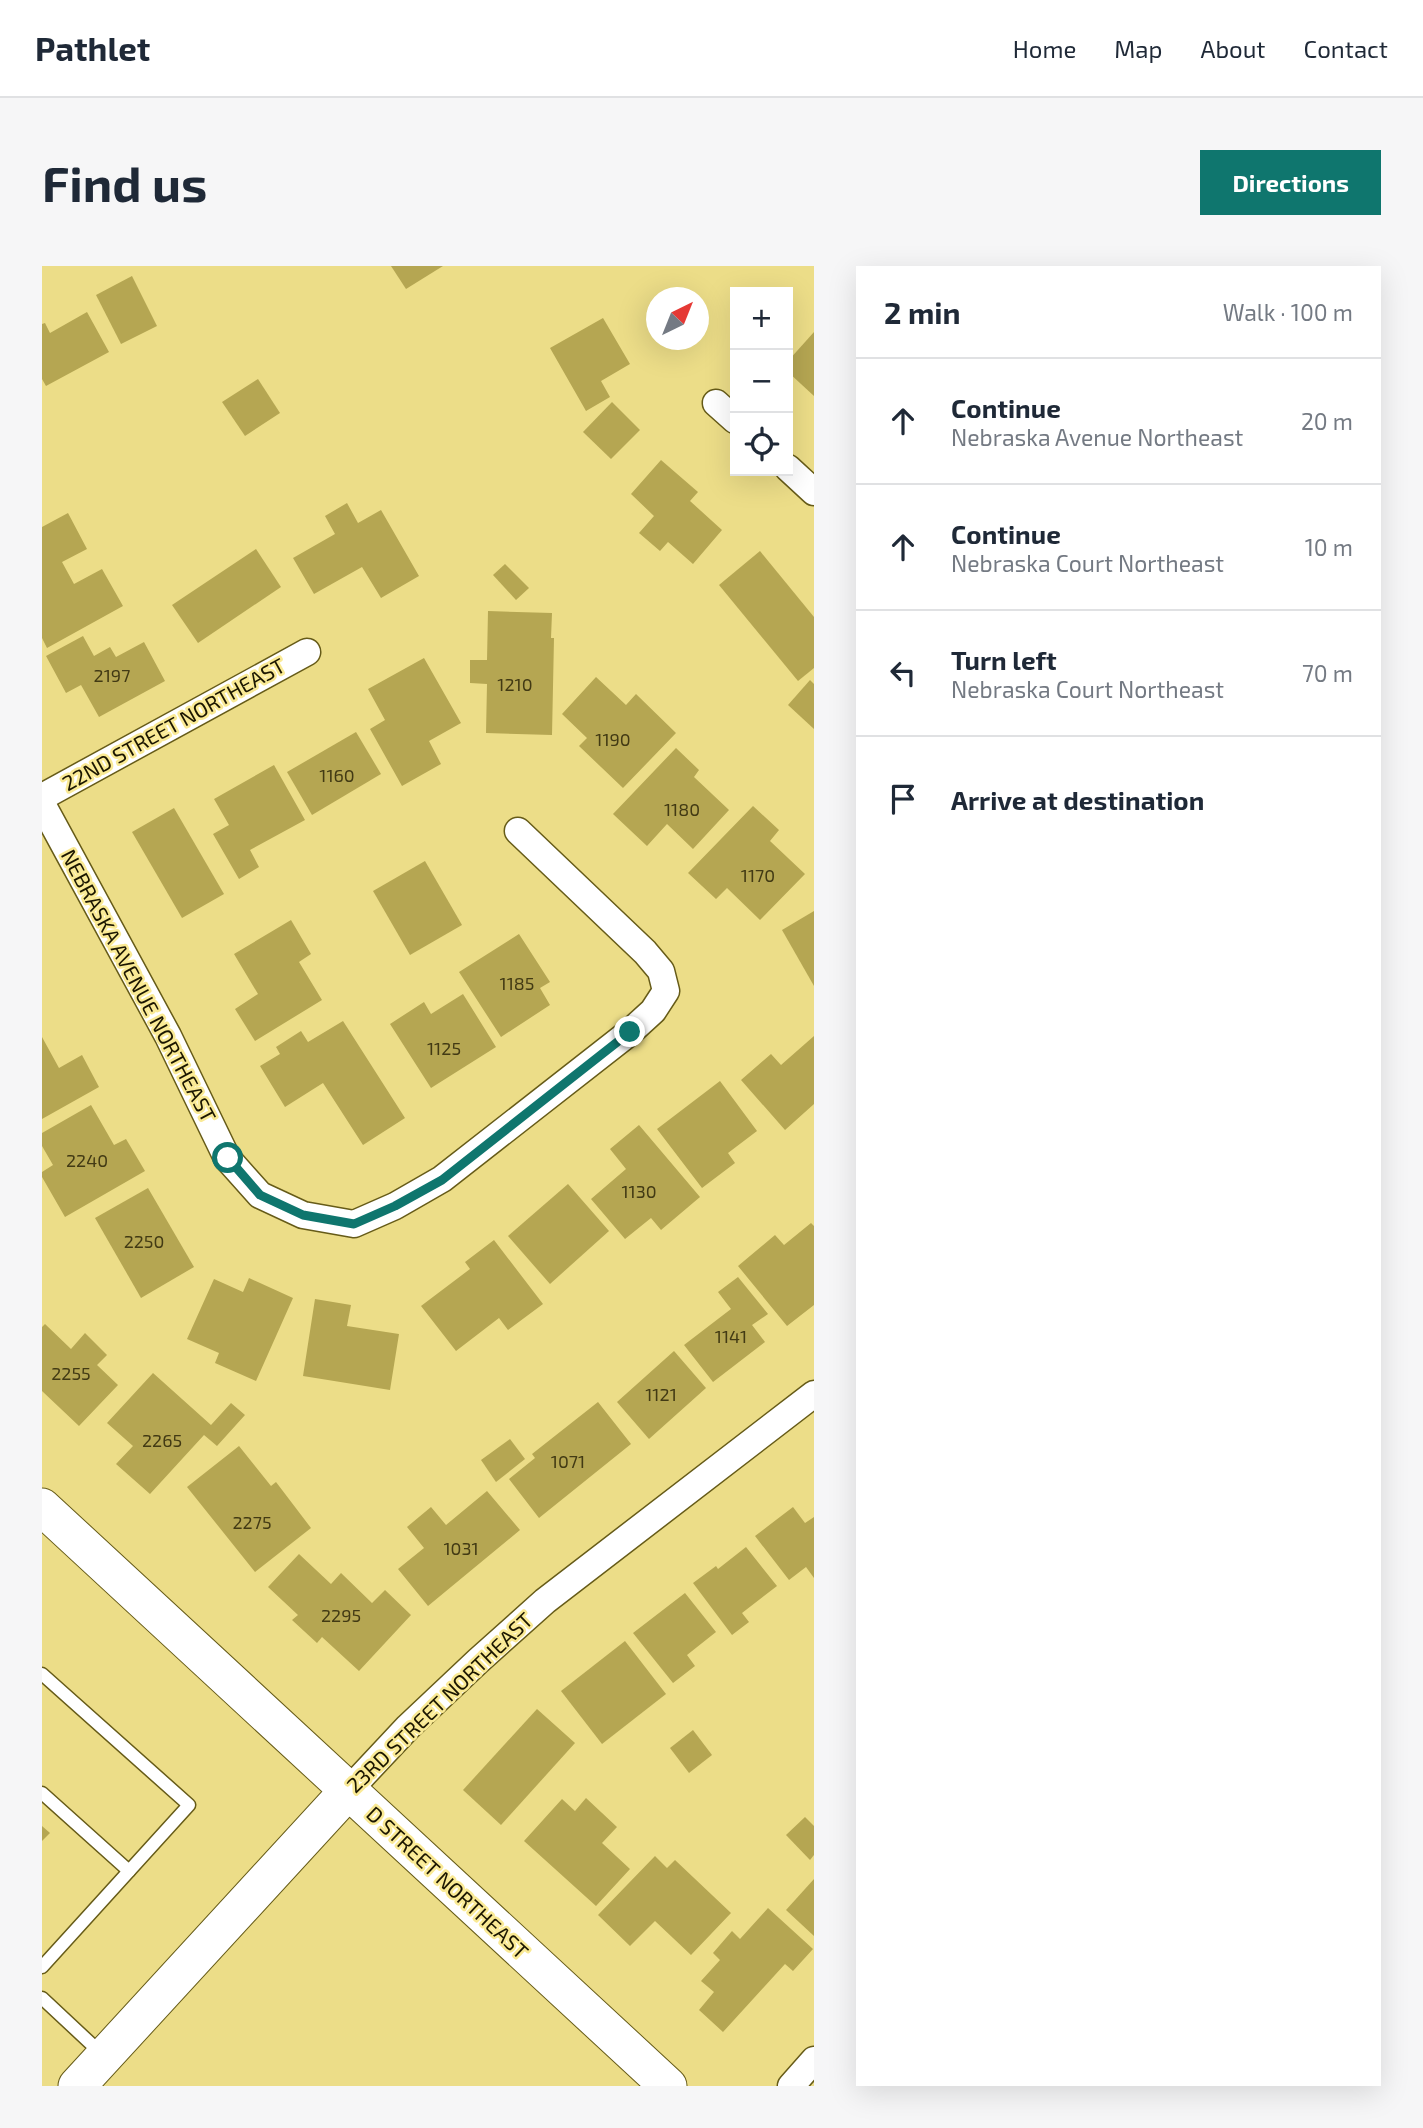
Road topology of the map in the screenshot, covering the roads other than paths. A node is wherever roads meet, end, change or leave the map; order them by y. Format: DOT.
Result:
graph roads {
  1 [pos="793,473"];
  2 [pos="814,492"];
  3 [pos="307,652"];
  4 [pos="42,797"];
  5 [pos="42,804"];
  6 [pos="517,831"];
  7 [pos="814,1394"];
  8 [pos="42,1507"];
  9 [pos="42,1674"];
  10 [pos="348,1791"];
  11 [pos="42,1793"];
  12 [pos="129,1871"];
  13 [pos="42,1967"];
  14 [pos="42,1998"];
  15 [pos="105,2056"];
  16 [pos="814,2060"];
  17 [pos="77,2086"];
  18 [pos="668,2086"];
  19 [pos="791,2086"];
  1 -- 2 [label="street"];
  3 -- 4 [label="street, 22ND STREET NORTHEAST"];
  5 -- 6 [label="street, NEBRASKA AVENUE NORTHEAST"];
  7 -- 10 [label="street, 23RD STREET NORTHEAST"];
  8 -- 10 [label="street, D STREET NORTHEAST"];
  9 -- 12 [label="lane"];
  10 -- 15 [label="street, 23RD STREET NORTHEAST"];
  10 -- 18 [label="street, D STREET NORTHEAST"];
  11 -- 12 [label="lane"];
  12 -- 13 [label="lane"];
  14 -- 15 [label="lane"];
  15 -- 17 [label="street, 23RD STREET NORTHEAST"];
  16 -- 19 [label="street"];
}
